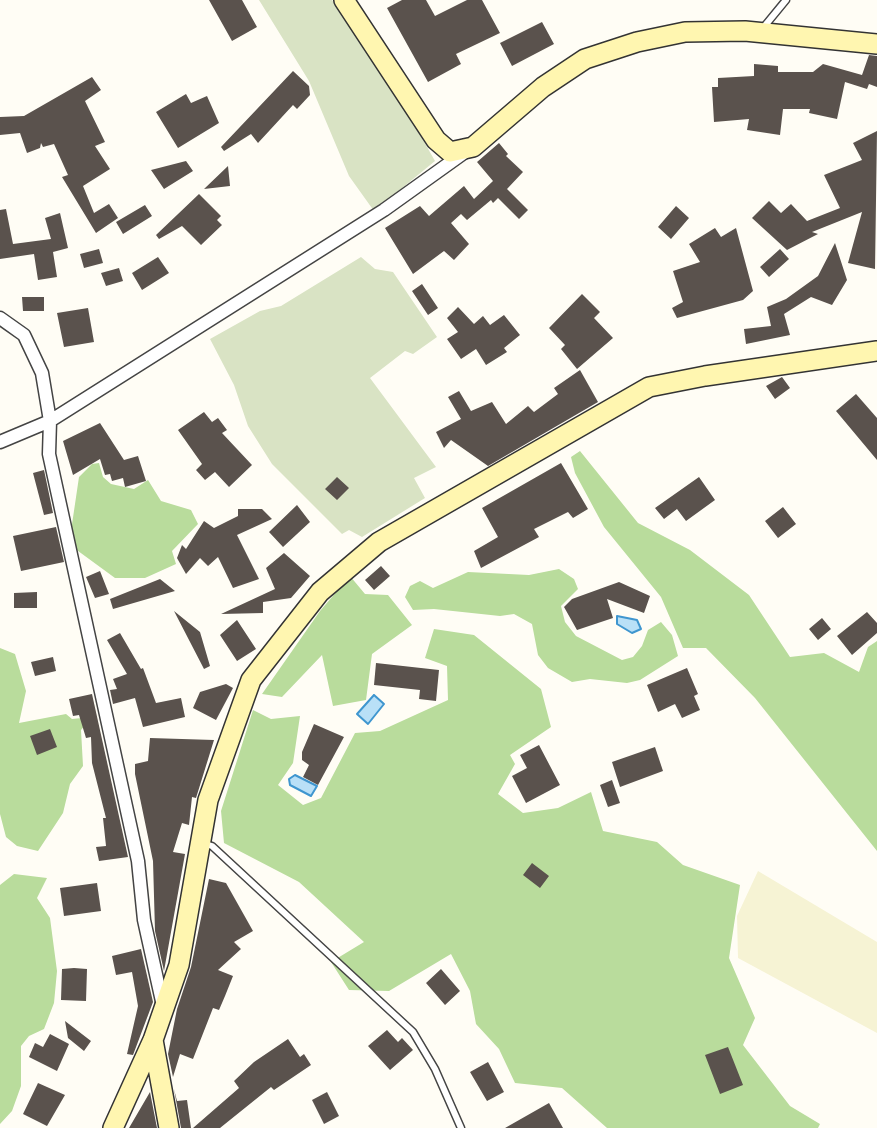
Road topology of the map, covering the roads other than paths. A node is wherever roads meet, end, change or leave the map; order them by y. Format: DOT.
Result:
graph roads {
  1 [pos="344,0"];
  2 [pos="786,0"];
  3 [pos="760,32"];
  4 [pos="877,44"];
  5 [pos="473,146"];
  6 [pos="0,318"];
  7 [pos="877,351"];
  8 [pos="50,421"];
  9 [pos="0,442"];
  10 [pos="200,843"];
  11 [pos="163,1009"];
  12 [pos="153,1040"];
  13 [pos="113,1128"];
  14 [pos="169,1128"];
  15 [pos="461,1128"];
  1 -- 5 [label="main road"];
  2 -- 3 [label="lane"];
  3 -- 4 [label="main road"];
  3 -- 5 [label="main road"];
  5 -- 8 [label="street"];
  6 -- 8 [label="street"];
  7 -- 10 [label="main road"];
  8 -- 9 [label="street"];
  8 -- 11 [label="street"];
  10 -- 11 [label="main road"];
  10 -- 15 [label="lane"];
  11 -- 12 [label="main road"];
  12 -- 13 [label="main road"];
  12 -- 14 [label="main road"];
}
